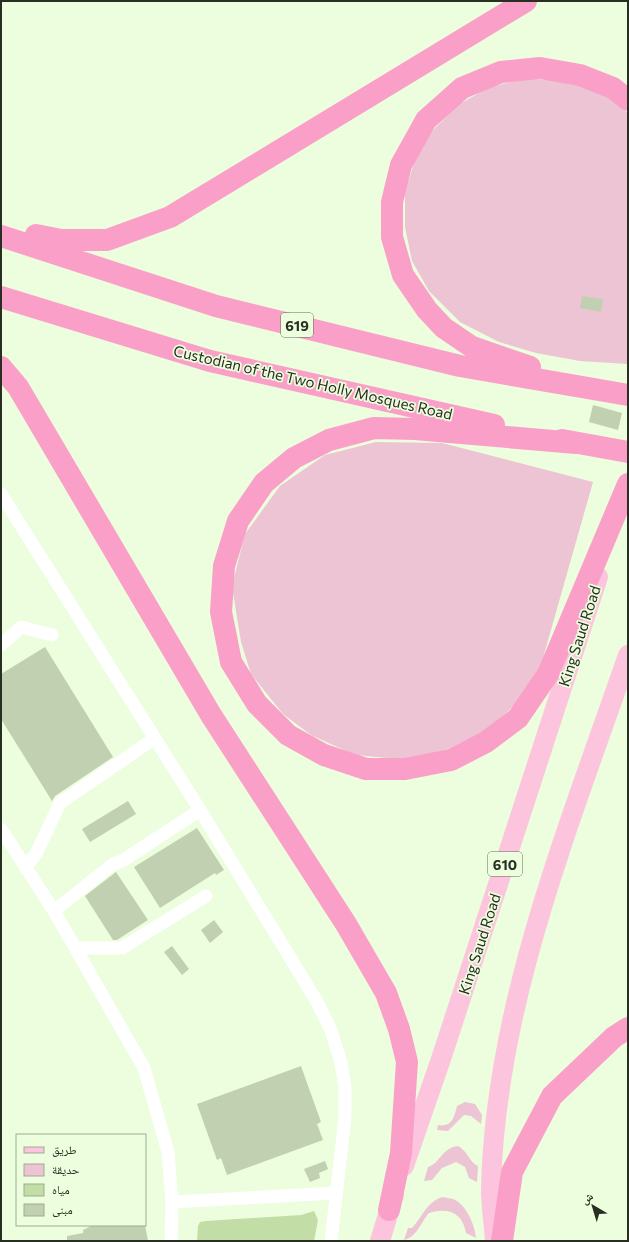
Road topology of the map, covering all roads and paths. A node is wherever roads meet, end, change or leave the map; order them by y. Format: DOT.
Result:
graph roads {
  1 [pos="526,1"];
  2 [pos="628,100"];
  3 [pos="1,228"];
  4 [pos="1,236"];
  5 [pos="1,297"];
  6 [pos="1,367"];
  7 [pos="599,390"];
  8 [pos="628,395"];
  9 [pos="576,443"];
  10 [pos="628,452"];
  11 [pos="628,485"];
  12 [pos="1,494"];
  13 [pos="52,635"];
  14 [pos="1,645"];
  15 [pos="628,654"];
  16 [pos="155,738"];
  17 [pos="200,810"];
  18 [pos="1,829"];
  19 [pos="26,867"];
  20 [pos="206,896"];
  21 [pos="54,911"];
  22 [pos="75,948"];
  23 [pos="628,1028"];
  24 [pos="336,1193"];
  25 [pos="172,1202"];
  26 [pos="389,1210"];
  27 [pos="171,1241"];
  28 [pos="331,1241"];
  29 [pos="380,1241"];
  30 [pos="495,1241"];
  31 [pos="502,1241"];
  1 -- 3 [label="highway"];
  2 -- 7 [label="highway"];
  4 -- 7 [label="highway, 619"];
  5 -- 9 [label="highway, Custodian of the Two Holly Mosques Road"];
  6 -- 26 [label="highway"];
  7 -- 8 [label="highway, 619"];
  9 -- 10 [label="highway, Custodian of the Two Holly Mosques Road"];
  9 -- 11 [label="highway"];
  11 -- 26 [label="main road, King Saud Road / 610"];
  12 -- 16 [label="street"];
  13 -- 14 [label="street"];
  15 -- 30 [label="main road"];
  16 -- 17 [label="street"];
  16 -- 19 [label="street"];
  17 -- 21 [label="street"];
  17 -- 24 [label="street"];
  18 -- 19 [label="street"];
  19 -- 21 [label="street"];
  20 -- 22 [label="street"];
  21 -- 22 [label="street"];
  22 -- 25 [label="street"];
  23 -- 31 [label="highway"];
  24 -- 25 [label="street"];
  24 -- 28 [label="street"];
  25 -- 27 [label="street"];
  26 -- 29 [label="main road, King Saud Road / 610"];
}
